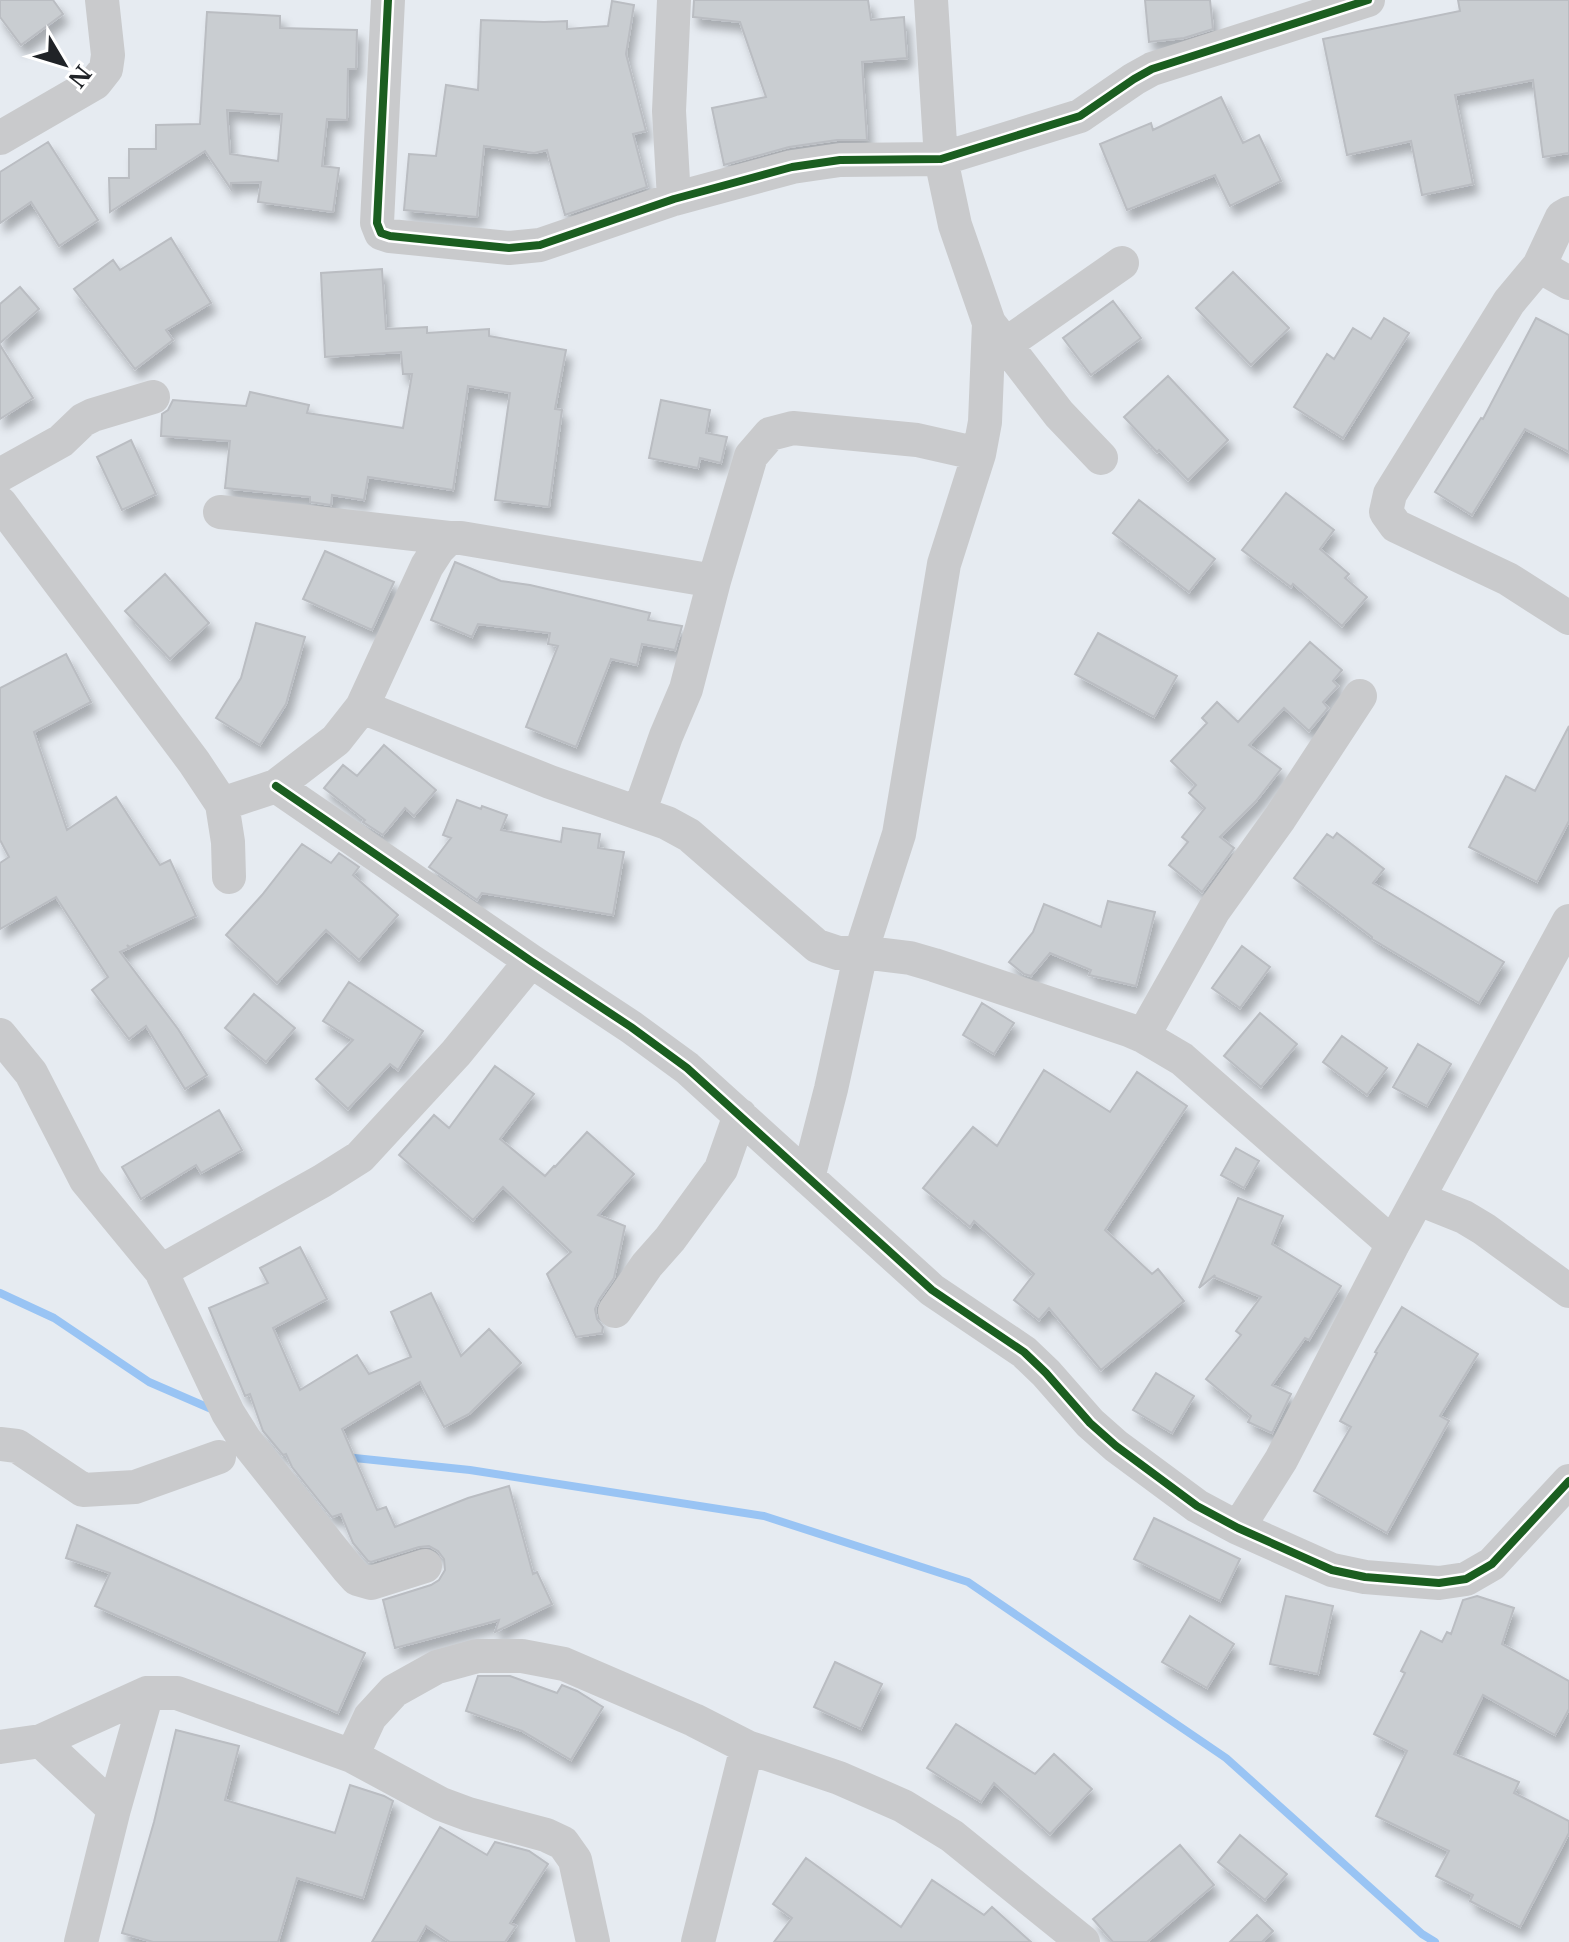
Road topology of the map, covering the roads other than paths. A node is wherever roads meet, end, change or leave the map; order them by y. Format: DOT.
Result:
graph roads {
  1 [pos="102,0"];
  2 [pos="388,0"];
  3 [pos="674,0"];
  4 [pos="931,0"];
  5 [pos="1368,0"];
  6 [pos="0,138"];
  7 [pos="941,159"];
  8 [pos="674,199"];
  9 [pos="1569,213"];
  10 [pos="1122,263"];
  11 [pos="1539,266"];
  12 [pos="1569,283"];
  13 [pos="998,333"];
  14 [pos="153,397"];
  15 [pos="979,454"];
  16 [pos="1101,458"];
  17 [pos="0,475"];
  18 [pos="0,503"];
  19 [pos="220,512"];
  20 [pos="449,538"];
  21 [pos="714,581"];
  22 [pos="1569,618"];
  23 [pos="1360,696"];
  24 [pos="362,707"];
  25 [pos="276,786"];
  26 [pos="222,804"];
  27 [pos="639,813"];
  28 [pos="229,877"];
  29 [pos="1569,921"];
  30 [pos="861,952"];
  31 [pos="531,961"];
  32 [pos="0,1035"];
  33 [pos="1143,1036"];
  34 [pos="740,1115"];
  35 [pos="808,1178"];
  36 [pos="1419,1199"];
  37 [pos="1393,1244"];
  38 [pos="161,1271"];
  39 [pos="1569,1291"];
  40 [pos="615,1311"];
  41 [pos="0,1444"];
  42 [pos="219,1457"];
  43 [pos="1569,1481"];
  44 [pos="1238,1528"];
  45 [pos="425,1566"];
  46 [pos="147,1693"];
  47 [pos="41,1741"];
  48 [pos="0,1747"];
  49 [pos="747,1747"];
  50 [pos="352,1756"];
  51 [pos="114,1809"];
  52 [pos="81,1942"];
  53 [pos="593,1942"];
  54 [pos="698,1942"];
  55 [pos="1083,1942"];
  1 -- 6 [label="street"];
  2 -- 8 [label="street"];
  3 -- 8 [label="street"];
  4 -- 7 [label="street"];
  5 -- 7 [label="street"];
  7 -- 8 [label="street"];
  7 -- 13 [label="street"];
  9 -- 11 [label="street"];
  10 -- 13 [label="street"];
  11 -- 12 [label="street"];
  11 -- 22 [label="street"];
  13 -- 15 [label="street"];
  13 -- 16 [label="street"];
  14 -- 17 [label="street"];
  15 -- 21 [label="street"];
  15 -- 30 [label="street"];
  18 -- 26 [label="street"];
  19 -- 20 [label="street"];
  20 -- 21 [label="street"];
  20 -- 24 [label="street"];
  21 -- 27 [label="street"];
  23 -- 33 [label="street"];
  24 -- 25 [label="street"];
  24 -- 27 [label="street"];
  25 -- 26 [label="street"];
  25 -- 31 [label="street"];
  26 -- 28 [label="street"];
  27 -- 30 [label="street"];
  29 -- 36 [label="street"];
  30 -- 33 [label="street"];
  30 -- 35 [label="street"];
  31 -- 34 [label="street"];
  31 -- 38 [label="street"];
  32 -- 38 [label="street"];
  33 -- 37 [label="street"];
  34 -- 35 [label="street"];
  34 -- 40 [label="street"];
  35 -- 44 [label="street"];
  36 -- 37 [label="street"];
  36 -- 39 [label="street"];
  37 -- 44 [label="street"];
  38 -- 45 [label="street"];
  41 -- 42 [label="street"];
  43 -- 44 [label="street"];
  46 -- 47 [label="street"];
  46 -- 50 [label="street"];
  46 -- 51 [label="street"];
  47 -- 48 [label="street"];
  47 -- 51 [label="street"];
  49 -- 50 [label="street"];
  49 -- 54 [label="street"];
  49 -- 55 [label="street"];
  50 -- 53 [label="street"];
  51 -- 52 [label="street"];
}
